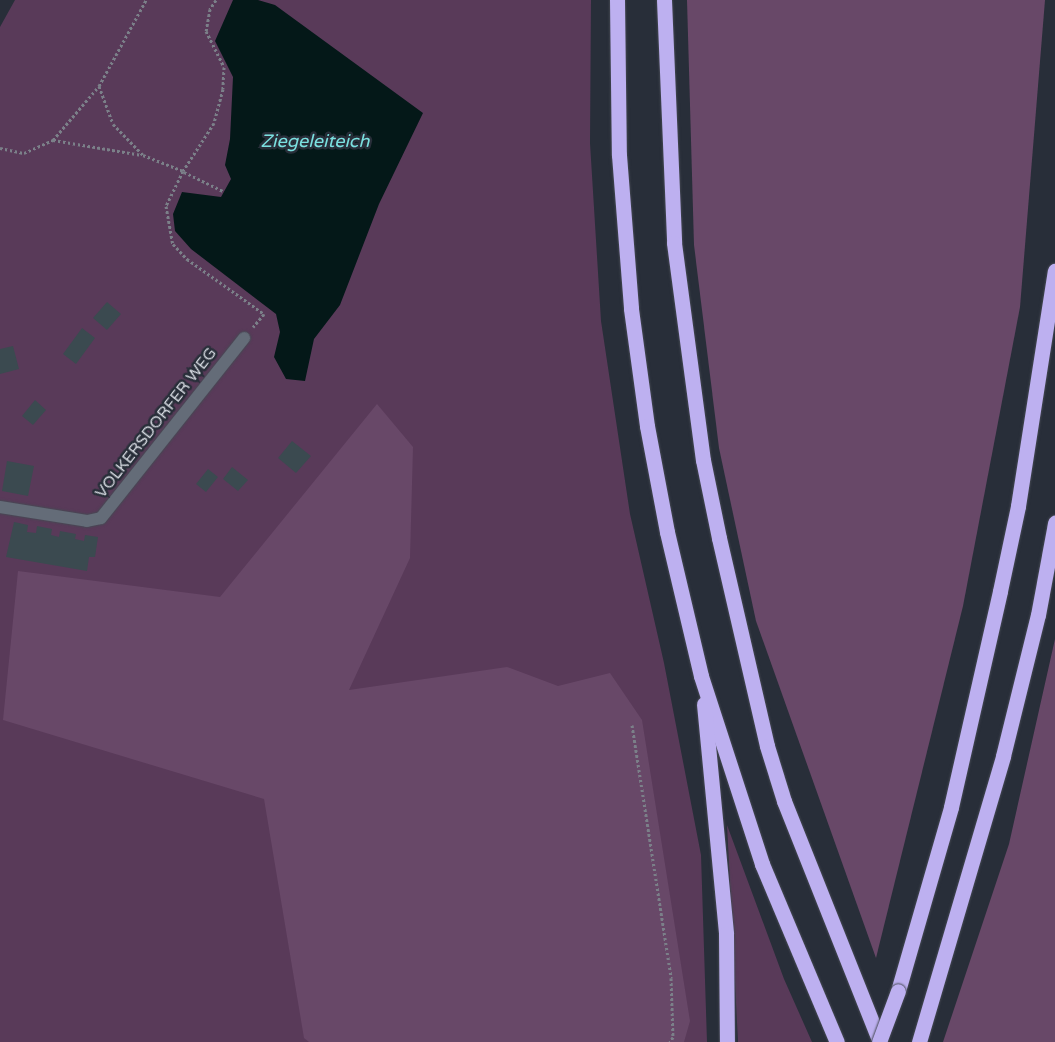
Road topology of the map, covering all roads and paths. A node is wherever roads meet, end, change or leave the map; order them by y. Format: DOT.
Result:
graph roads {
  1 [pos="146,0"];
  2 [pos="216,0"];
  3 [pos="617,0"];
  4 [pos="664,0"];
  5 [pos="99,86"];
  6 [pos="53,140"];
  7 [pos="0,148"];
  8 [pos="142,155"];
  9 [pos="184,172"];
  10 [pos="223,191"];
  11 [pos="1055,271"];
  12 [pos="244,338"];
  13 [pos="0,507"];
  14 [pos="1055,523"];
  15 [pos="701,676"];
  16 [pos="632,725"];
  17 [pos="920,1040"];
  18 [pos="670,1042"];
  19 [pos="727,1042"];
  20 [pos="837,1042"];
  21 [pos="880,1042"];
  1 -- 5 [label="path"];
  2 -- 9 [label="path"];
  3 -- 15 [label="highway"];
  4 -- 21 [label="highway"];
  5 -- 6 [label="path"];
  5 -- 8 [label="path"];
  6 -- 7 [label="path"];
  6 -- 8 [label="path"];
  8 -- 9 [label="path"];
  9 -- 10 [label="path"];
  9 -- 12 [label="path"];
  11 -- 21 [label="highway, bridge"];
  12 -- 13 [label="lane, VOLKERSDORFER WEG"];
  14 -- 17 [label="highway"];
  15 -- 19 [label="highway"];
  15 -- 20 [label="highway"];
  16 -- 18 [label="path"];
}
